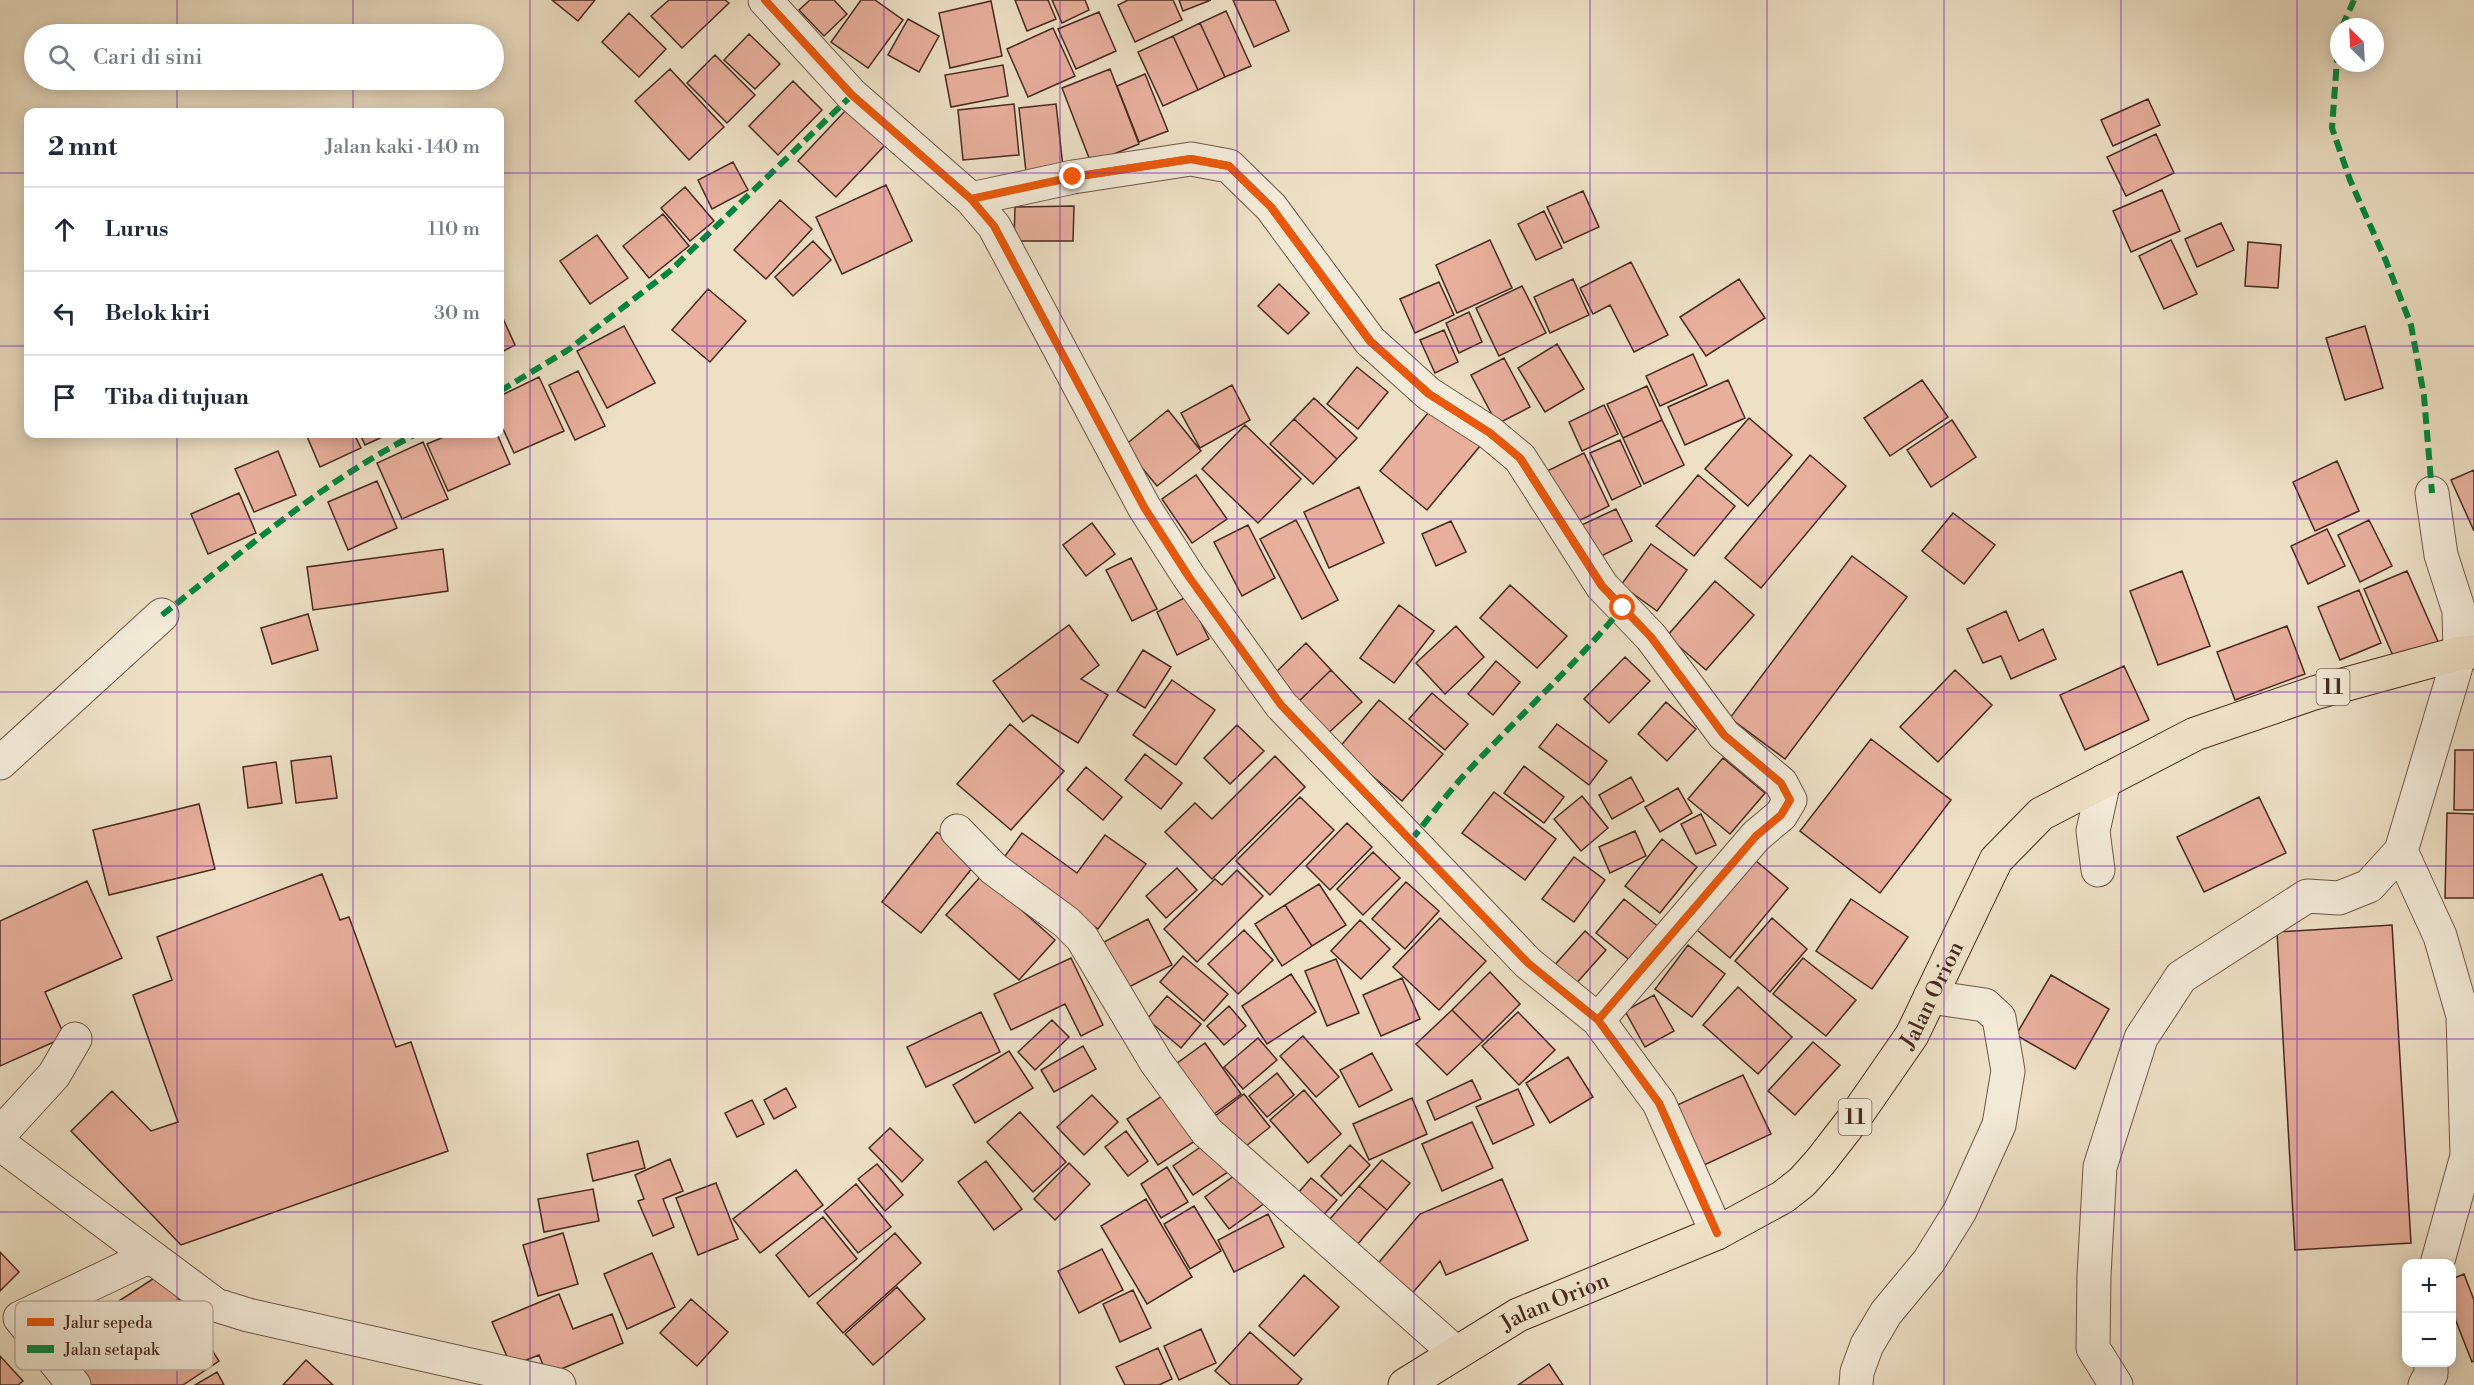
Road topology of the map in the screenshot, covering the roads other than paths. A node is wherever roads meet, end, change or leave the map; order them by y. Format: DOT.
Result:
graph roads {
  1 [pos="765,0"];
  2 [pos="971,199"];
  3 [pos="2432,493"];
  4 [pos="162,615"];
  5 [pos="2467,652"];
  6 [pos="0,763"];
  7 [pos="2104,781"];
  8 [pos="957,831"];
  9 [pos="2401,851"];
  10 [pos="2098,870"];
  11 [pos="1930,997"];
  12 [pos="1598,1020"];
  13 [pos="75,1039"];
  14 [pos="0,1134"];
  15 [pos="0,1144"];
  16 [pos="1717,1233"];
  17 [pos="150,1256"];
  18 [pos="2438,1259"];
  19 [pos="56,1301"];
  20 [pos="211,1301"];
  21 [pos="213,1303"];
  22 [pos="1456,1353"];
  23 [pos="2431,1367"];
  24 [pos="62,1370"];
  25 [pos="74,1385"];
  26 [pos="559,1385"];
  27 [pos="1405,1385"];
  28 [pos="1856,1385"];
  29 [pos="2115,1385"];
  30 [pos="2425,1385"];
  1 -- 2 [label="street"];
  2 -- 12 [label="street"];
  2 -- 12 [label="street"];
  3 -- 5 [label="street"];
  4 -- 6 [label="street"];
  5 -- 7 [label="highway, Jalan Orion / 11"];
  5 -- 9 [label="street"];
  7 -- 10 [label="street"];
  7 -- 11 [label="highway, Jalan Orion / 11"];
  8 -- 22 [label="street"];
  9 -- 18 [label="street"];
  9 -- 29 [label="street"];
  11 -- 16 [label="highway, Jalan Orion / 11"];
  11 -- 28 [label="street"];
  12 -- 16 [label="street"];
  13 -- 14 [label="street"];
  15 -- 17 [label="street"];
  16 -- 22 [label="highway, Jalan Orion / 11"];
  17 -- 19 [label="street"];
  17 -- 20 [label="street"];
  21 -- 26 [label="street"];
  22 -- 27 [label="highway, Jalan Orion / 11"];
  23 -- 30 [label="street"];
  24 -- 25 [label="street"];
}
